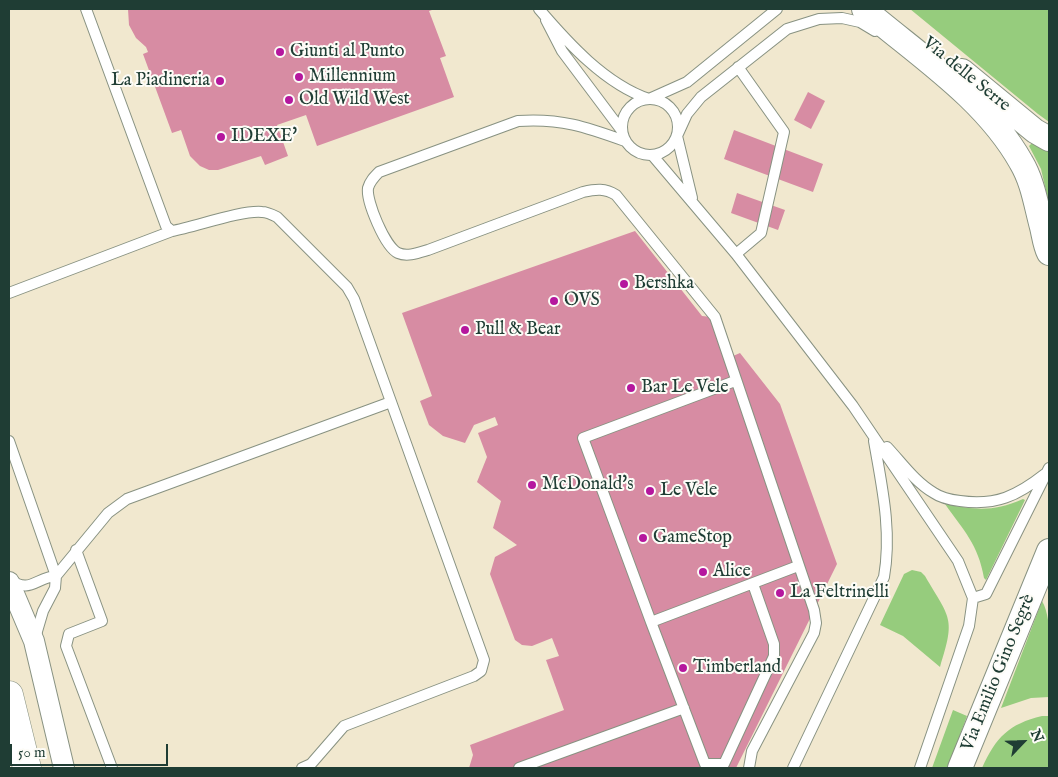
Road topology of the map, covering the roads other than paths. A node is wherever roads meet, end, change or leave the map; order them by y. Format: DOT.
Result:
graph roads {
  1 [pos="86,9"];
  2 [pos="777,9"];
  3 [pos="864,9"];
  4 [pos="885,9"];
  5 [pos="541,12"];
  6 [pos="902,41"];
  7 [pos="738,67"];
  8 [pos="649,99"];
  9 [pos="622,130"];
  10 [pos="677,136"];
  11 [pos="1049,139"];
  12 [pos="625,141"];
  13 [pos="653,156"];
  14 [pos="694,202"];
  15 [pos="172,231"];
  16 [pos="1049,252"];
  17 [pos="736,254"];
  18 [pos="9,293"];
  19 [pos="735,381"];
  20 [pos="391,402"];
  21 [pos="874,438"];
  22 [pos="9,441"];
  23 [pos="1047,471"];
  24 [pos="76,550"];
  25 [pos="1049,551"];
  26 [pos="798,566"];
  27 [pos="56,576"];
  28 [pos="9,580"];
  29 [pos="753,584"];
  30 [pos="973,598"];
  31 [pos="651,622"];
  32 [pos="34,641"];
  33 [pos="9,694"];
  34 [pos="684,708"];
  35 [pos="706,766"];
  36 [pos="28,768"];
  37 [pos="64,768"];
  38 [pos="112,768"];
  39 [pos="302,768"];
  40 [pos="519,768"];
  41 [pos="749,768"];
  42 [pos="793,768"];
  43 [pos="920,768"];
  44 [pos="960,768"];
  1 -- 15 [label="lane"];
  2 -- 8 [label="lane"];
  3 -- 6 [label="street, Via delle Serre"];
  4 -- 11 [label="street, Via delle Serre"];
  5 -- 8 [label="lane"];
  5 -- 9 [label="lane"];
  6 -- 7 [label="lane"];
  6 -- 16 [label="street, Via delle Serre"];
  7 -- 10 [label="lane"];
  7 -- 17 [label="lane"];
  8 -- 9 [label="lane"];
  8 -- 10 [label="lane"];
  9 -- 12 [label="lane"];
  10 -- 13 [label="lane"];
  10 -- 14 [label="lane"];
  12 -- 13 [label="lane"];
  12 -- 19 [label="lane"];
  13 -- 14 [label="lane"];
  14 -- 17 [label="lane"];
  15 -- 18 [label="lane"];
  15 -- 20 [label="lane"];
  17 -- 21 [label="lane"];
  19 -- 26 [label="lane"];
  19 -- 31 [label="lane"];
  20 -- 24 [label="lane"];
  20 -- 39 [label="lane"];
  21 -- 23 [label="lane"];
  21 -- 30 [label="lane"];
  21 -- 42 [label="lane"];
  22 -- 27 [label="lane"];
  23 -- 30 [label="lane"];
  24 -- 27 [label="lane"];
  24 -- 38 [label="lane"];
  25 -- 44 [label="street, Via Emilio Gino Segrè"];
  26 -- 29 [label="lane"];
  26 -- 41 [label="lane"];
  27 -- 28 [label="lane"];
  27 -- 32 [label="lane"];
  28 -- 32 [label="street"];
  29 -- 31 [label="lane"];
  29 -- 35 [label="lane"];
  30 -- 43 [label="lane"];
  31 -- 34 [label="lane"];
  32 -- 37 [label="street"];
  33 -- 36 [label="main road"];
  34 -- 35 [label="lane"];
  34 -- 40 [label="lane"];
}
